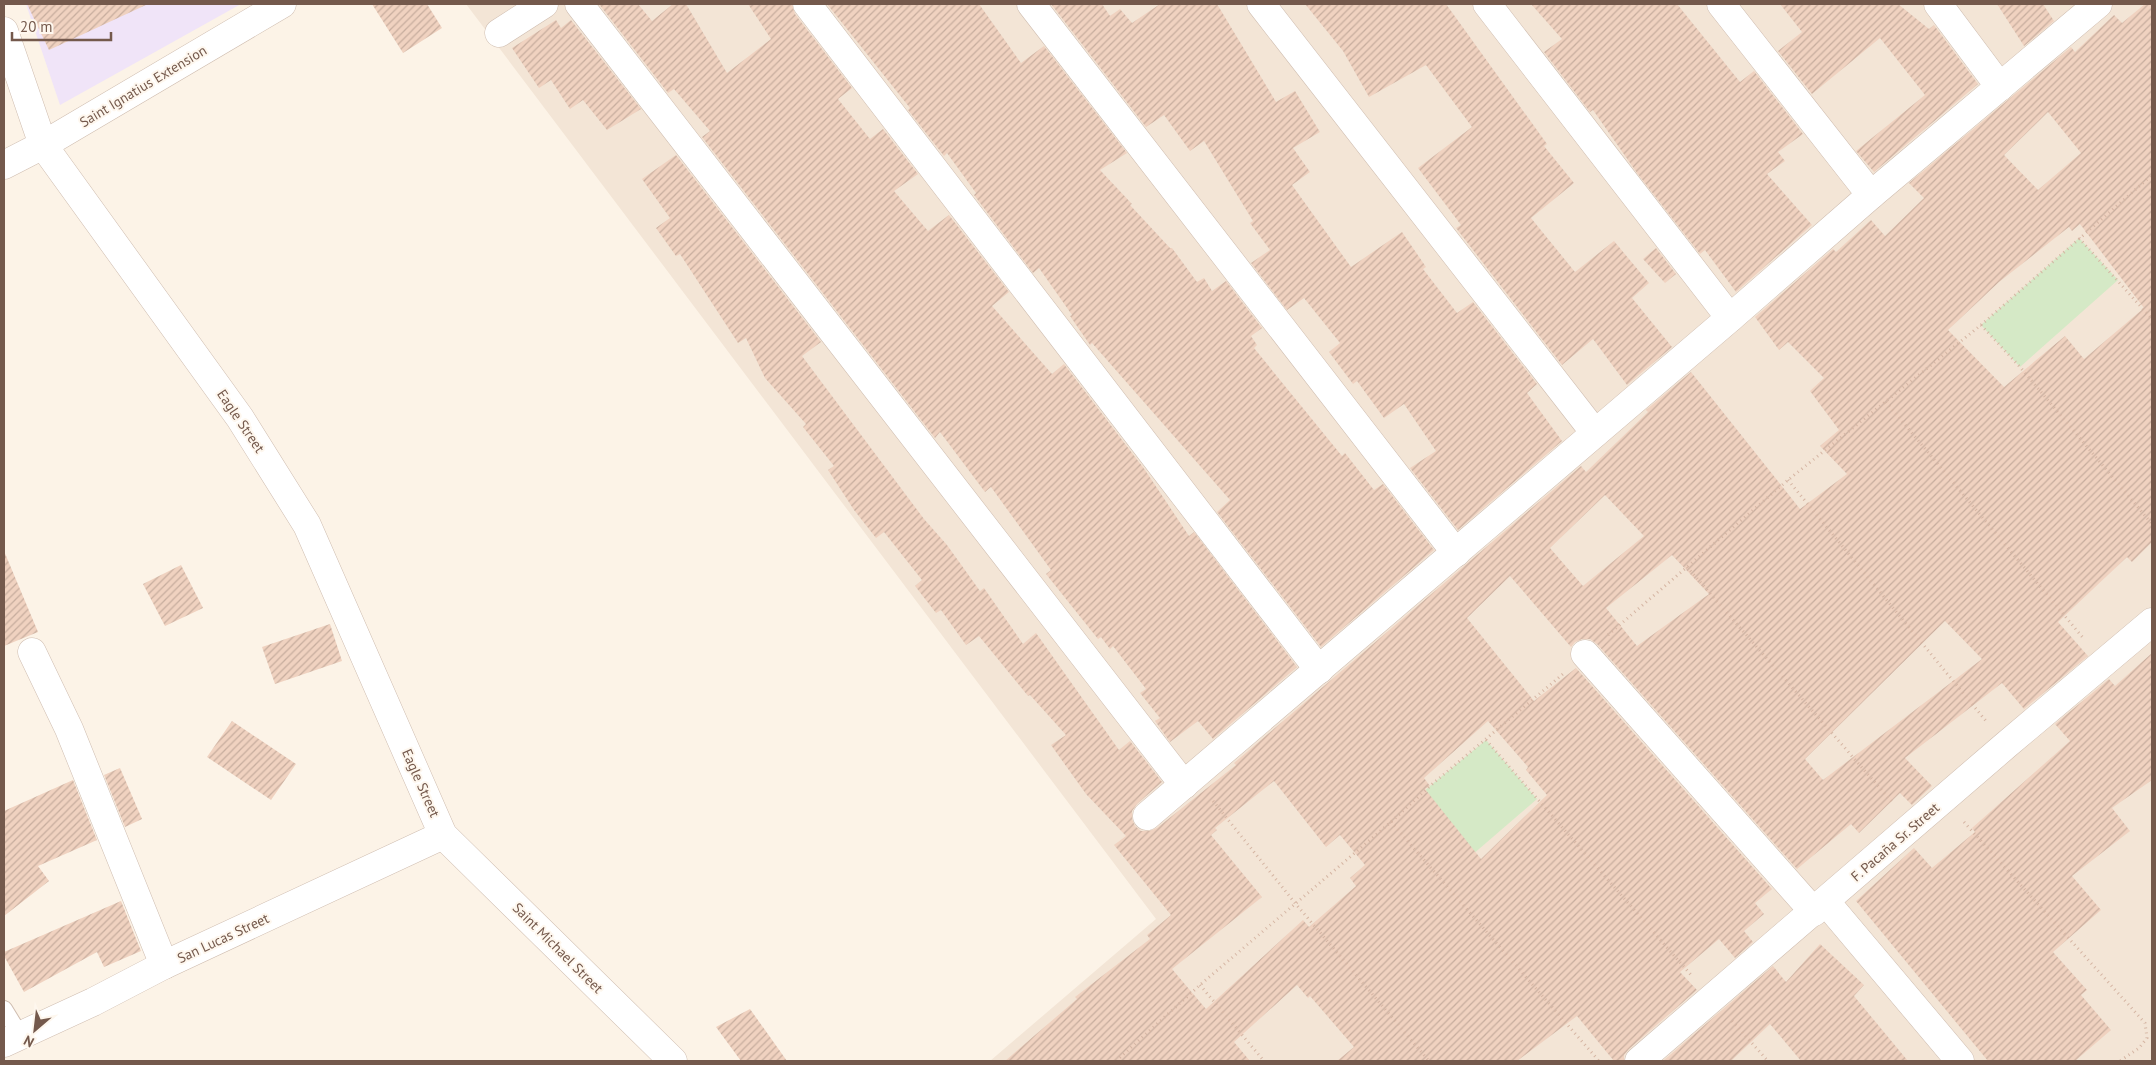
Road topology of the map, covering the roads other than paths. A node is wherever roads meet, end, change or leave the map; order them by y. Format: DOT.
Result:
graph roads {
  1 [pos="282,4"];
  2 [pos="544,4"];
  3 [pos="579,4"];
  4 [pos="807,4"];
  5 [pos="1031,4"];
  6 [pos="1261,4"];
  7 [pos="1487,4"];
  8 [pos="1722,4"];
  9 [pos="1938,4"];
  10 [pos="2098,4"];
  11 [pos="4,31"];
  12 [pos="499,33"];
  13 [pos="2000,87"];
  14 [pos="43,145"];
  15 [pos="4,165"];
  16 [pos="1871,195"];
  17 [pos="1730,318"];
  18 [pos="1595,434"];
  19 [pos="1456,552"];
  20 [pos="2152,622"];
  21 [pos="32,652"];
  22 [pos="1586,654"];
  23 [pos="1319,670"];
  24 [pos="1189,781"];
  25 [pos="1147,816"];
  26 [pos="443,835"];
  27 [pos="1820,907"];
  28 [pos="164,965"];
  29 [pos="4,1009"];
  30 [pos="12,1039"];
  31 [pos="673,1061"];
  32 [pos="1639,1061"];
  33 [pos="1960,1061"];
  1 -- 14 [label="street, Saint Ignatius Extension"];
  2 -- 12 [label="street"];
  3 -- 24 [label="street"];
  4 -- 23 [label="street"];
  5 -- 19 [label="street"];
  6 -- 18 [label="street"];
  7 -- 17 [label="street"];
  8 -- 16 [label="street"];
  9 -- 13 [label="street"];
  10 -- 13 [label="street"];
  11 -- 14 [label="street, Eagle Street"];
  13 -- 16 [label="street"];
  14 -- 15 [label="street, Saint Ignatius Extension"];
  14 -- 26 [label="street, Eagle Street"];
  16 -- 17 [label="street"];
  17 -- 18 [label="street"];
  18 -- 19 [label="street"];
  19 -- 23 [label="street"];
  20 -- 27 [label="street, F. Pacaña Sr. Street"];
  21 -- 28 [label="street"];
  22 -- 27 [label="street"];
  23 -- 24 [label="street"];
  24 -- 25 [label="street"];
  26 -- 28 [label="street, San Lucas Street"];
  26 -- 31 [label="street, Saint Michael Street"];
  27 -- 32 [label="street, F. Pacaña Sr. Street"];
  27 -- 33 [label="street"];
  28 -- 30 [label="street, San Lucas Street"];
  29 -- 30 [label="lane"];
}
